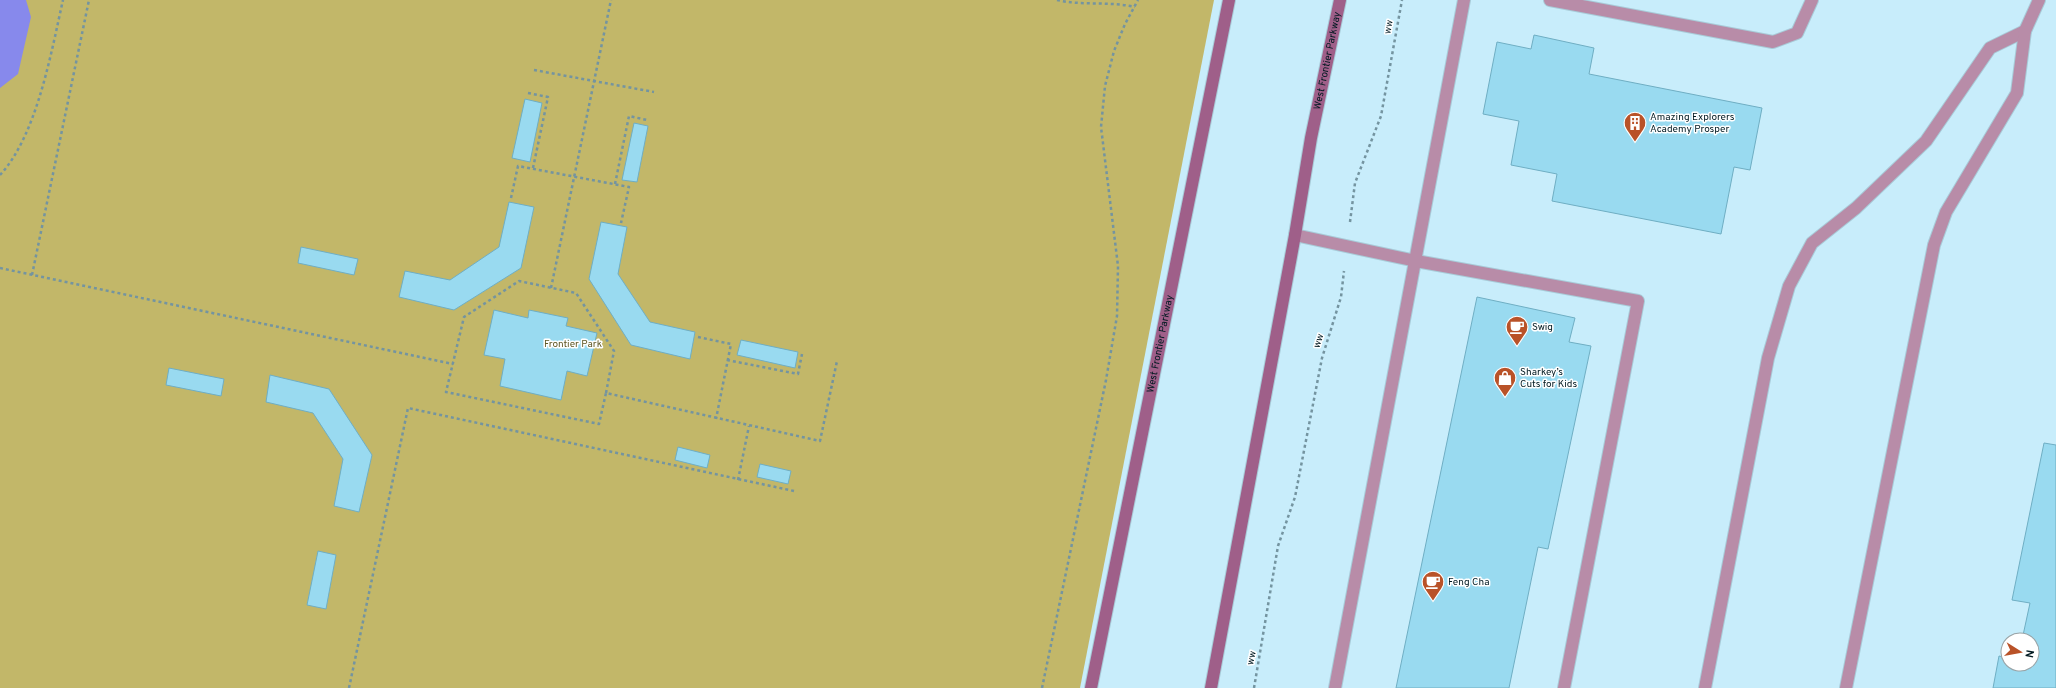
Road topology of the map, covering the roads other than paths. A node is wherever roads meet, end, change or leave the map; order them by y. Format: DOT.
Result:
graph roads {
  1 [pos="1229,0"];
  2 [pos="1340,0"];
  3 [pos="1464,0"];
  4 [pos="1550,0"];
  5 [pos="1812,0"];
  6 [pos="2039,0"];
  7 [pos="2024,31"];
  8 [pos="1295,235"];
  9 [pos="1416,261"];
  10 [pos="1091,688"];
  11 [pos="1211,688"];
  12 [pos="1334,688"];
  13 [pos="1564,688"];
  14 [pos="1705,688"];
  15 [pos="1846,688"];
  1 -- 10 [label="street, West Frontier Parkway"];
  2 -- 8 [label="street, West Frontier Parkway"];
  3 -- 9 [label="lane"];
  4 -- 5 [label="lane"];
  6 -- 7 [label="lane"];
  7 -- 14 [label="lane"];
  7 -- 15 [label="lane"];
  8 -- 9 [label="lane"];
  8 -- 11 [label="street, West Frontier Parkway"];
  9 -- 12 [label="lane"];
  9 -- 13 [label="lane"];
}
